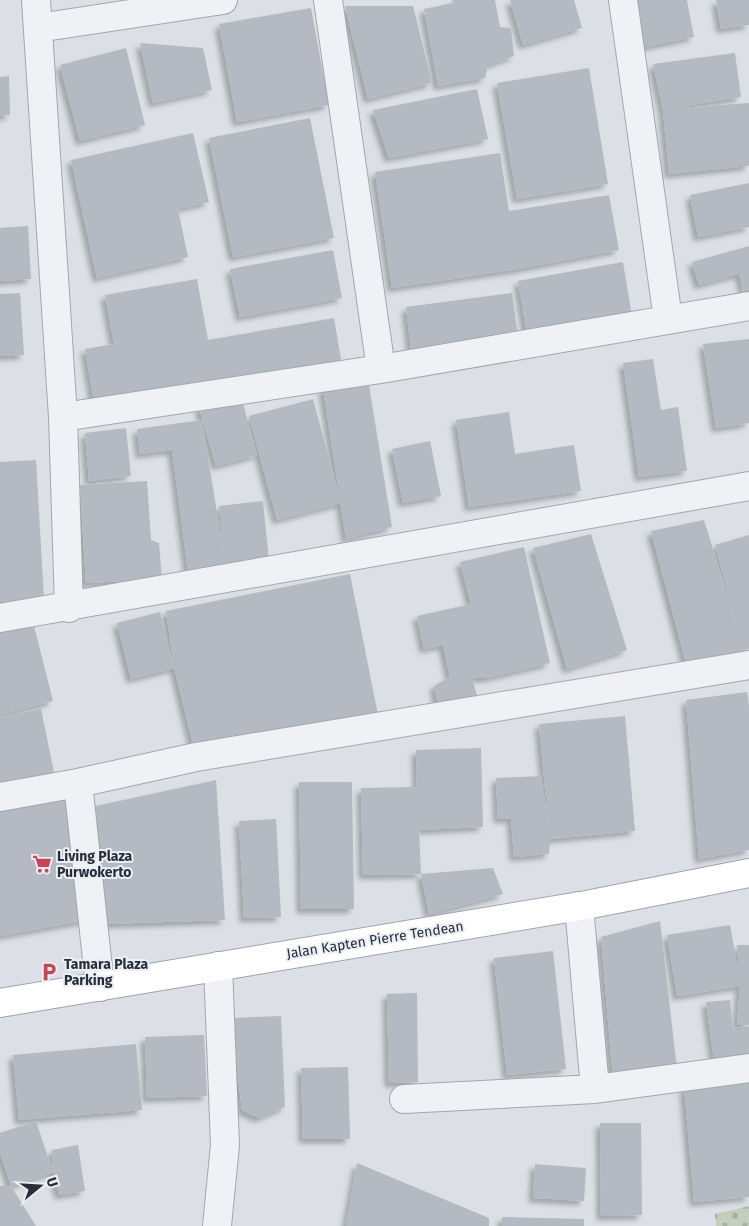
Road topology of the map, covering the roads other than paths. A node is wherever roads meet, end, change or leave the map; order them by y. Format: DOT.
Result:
graph roads {
  1 [pos="36,0"];
  2 [pos="222,0"];
  3 [pos="328,0"];
  4 [pos="623,0"];
  5 [pos="38,28"];
  6 [pos="749,306"];
  7 [pos="668,319"];
  8 [pos="381,369"];
  9 [pos="63,417"];
  10 [pos="749,486"];
  11 [pos="69,608"];
  12 [pos="0,618"];
  13 [pos="749,665"];
  14 [pos="78,783"];
  15 [pos="0,797"];
  16 [pos="749,873"];
  17 [pos="579,906"];
  18 [pos="218,966"];
  19 [pos="100,987"];
  20 [pos="0,1003"];
  21 [pos="749,1068"];
  22 [pos="595,1089"];
  23 [pos="404,1099"];
  24 [pos="217,1226"];
  1 -- 5 [label="street"];
  2 -- 5 [label="street"];
  3 -- 8 [label="street"];
  4 -- 7 [label="street"];
  5 -- 9 [label="street"];
  6 -- 7 [label="street"];
  7 -- 8 [label="street"];
  8 -- 9 [label="street"];
  9 -- 11 [label="street"];
  10 -- 11 [label="street"];
  11 -- 12 [label="street"];
  13 -- 14 [label="street"];
  14 -- 15 [label="street"];
  14 -- 19 [label="street"];
  16 -- 17 [label="main road, Jalan Kapten Pierre Tendean"];
  17 -- 18 [label="main road, Jalan Kapten Pierre Tendean"];
  17 -- 22 [label="street"];
  18 -- 19 [label="main road, Jalan Kapten Pierre Tendean"];
  18 -- 24 [label="street"];
  19 -- 20 [label="main road, Jalan Kapten Pierre Tendean"];
  21 -- 22 [label="street"];
  22 -- 23 [label="street"];
}
